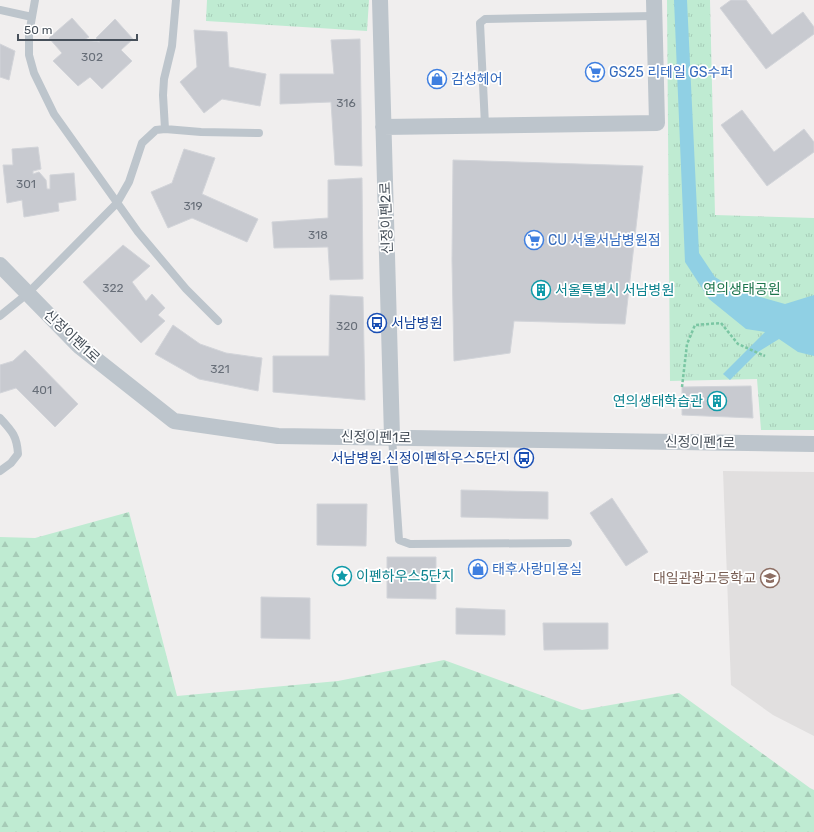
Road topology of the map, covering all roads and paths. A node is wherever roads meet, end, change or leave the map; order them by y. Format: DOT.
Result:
graph roads {
  1 [pos="35,0"];
  2 [pos="176,0"];
  3 [pos="380,0"];
  4 [pos="654,8"];
  5 [pos="0,10"];
  6 [pos="32,16"];
  7 [pos="485,125"];
  8 [pos="383,127"];
  9 [pos="165,129"];
  10 [pos="259,133"];
  11 [pos="117,203"];
  12 [pos="0,265"];
  13 [pos="27,294"];
  14 [pos="0,316"];
  15 [pos="218,321"];
  16 [pos="765,356"];
  17 [pos="682,387"];
  18 [pos="0,418"];
  19 [pos="392,437"];
  20 [pos="814,444"];
  21 [pos="0,471"];
  22 [pos="568,543"];
  1 -- 6 [label="lane"];
  2 -- 9 [label="lane"];
  3 -- 8 [label="street, 신정이펜2로"];
  4 -- 7 [label="lane"];
  4 -- 7 [label="street"];
  5 -- 6 [label="lane"];
  6 -- 11 [label="lane"];
  7 -- 8 [label="street"];
  8 -- 19 [label="street, 신정이펜2로"];
  9 -- 10 [label="lane"];
  9 -- 11 [label="lane"];
  11 -- 13 [label="lane"];
  11 -- 15 [label="lane"];
  12 -- 13 [label="street, 신정이펜1로"];
  13 -- 14 [label="lane"];
  13 -- 19 [label="street, 신정이펜1로"];
  16 -- 17 [label="path"];
  18 -- 21 [label="lane"];
  19 -- 20 [label="street, 신정이펜1로"];
  19 -- 22 [label="lane"];
}
